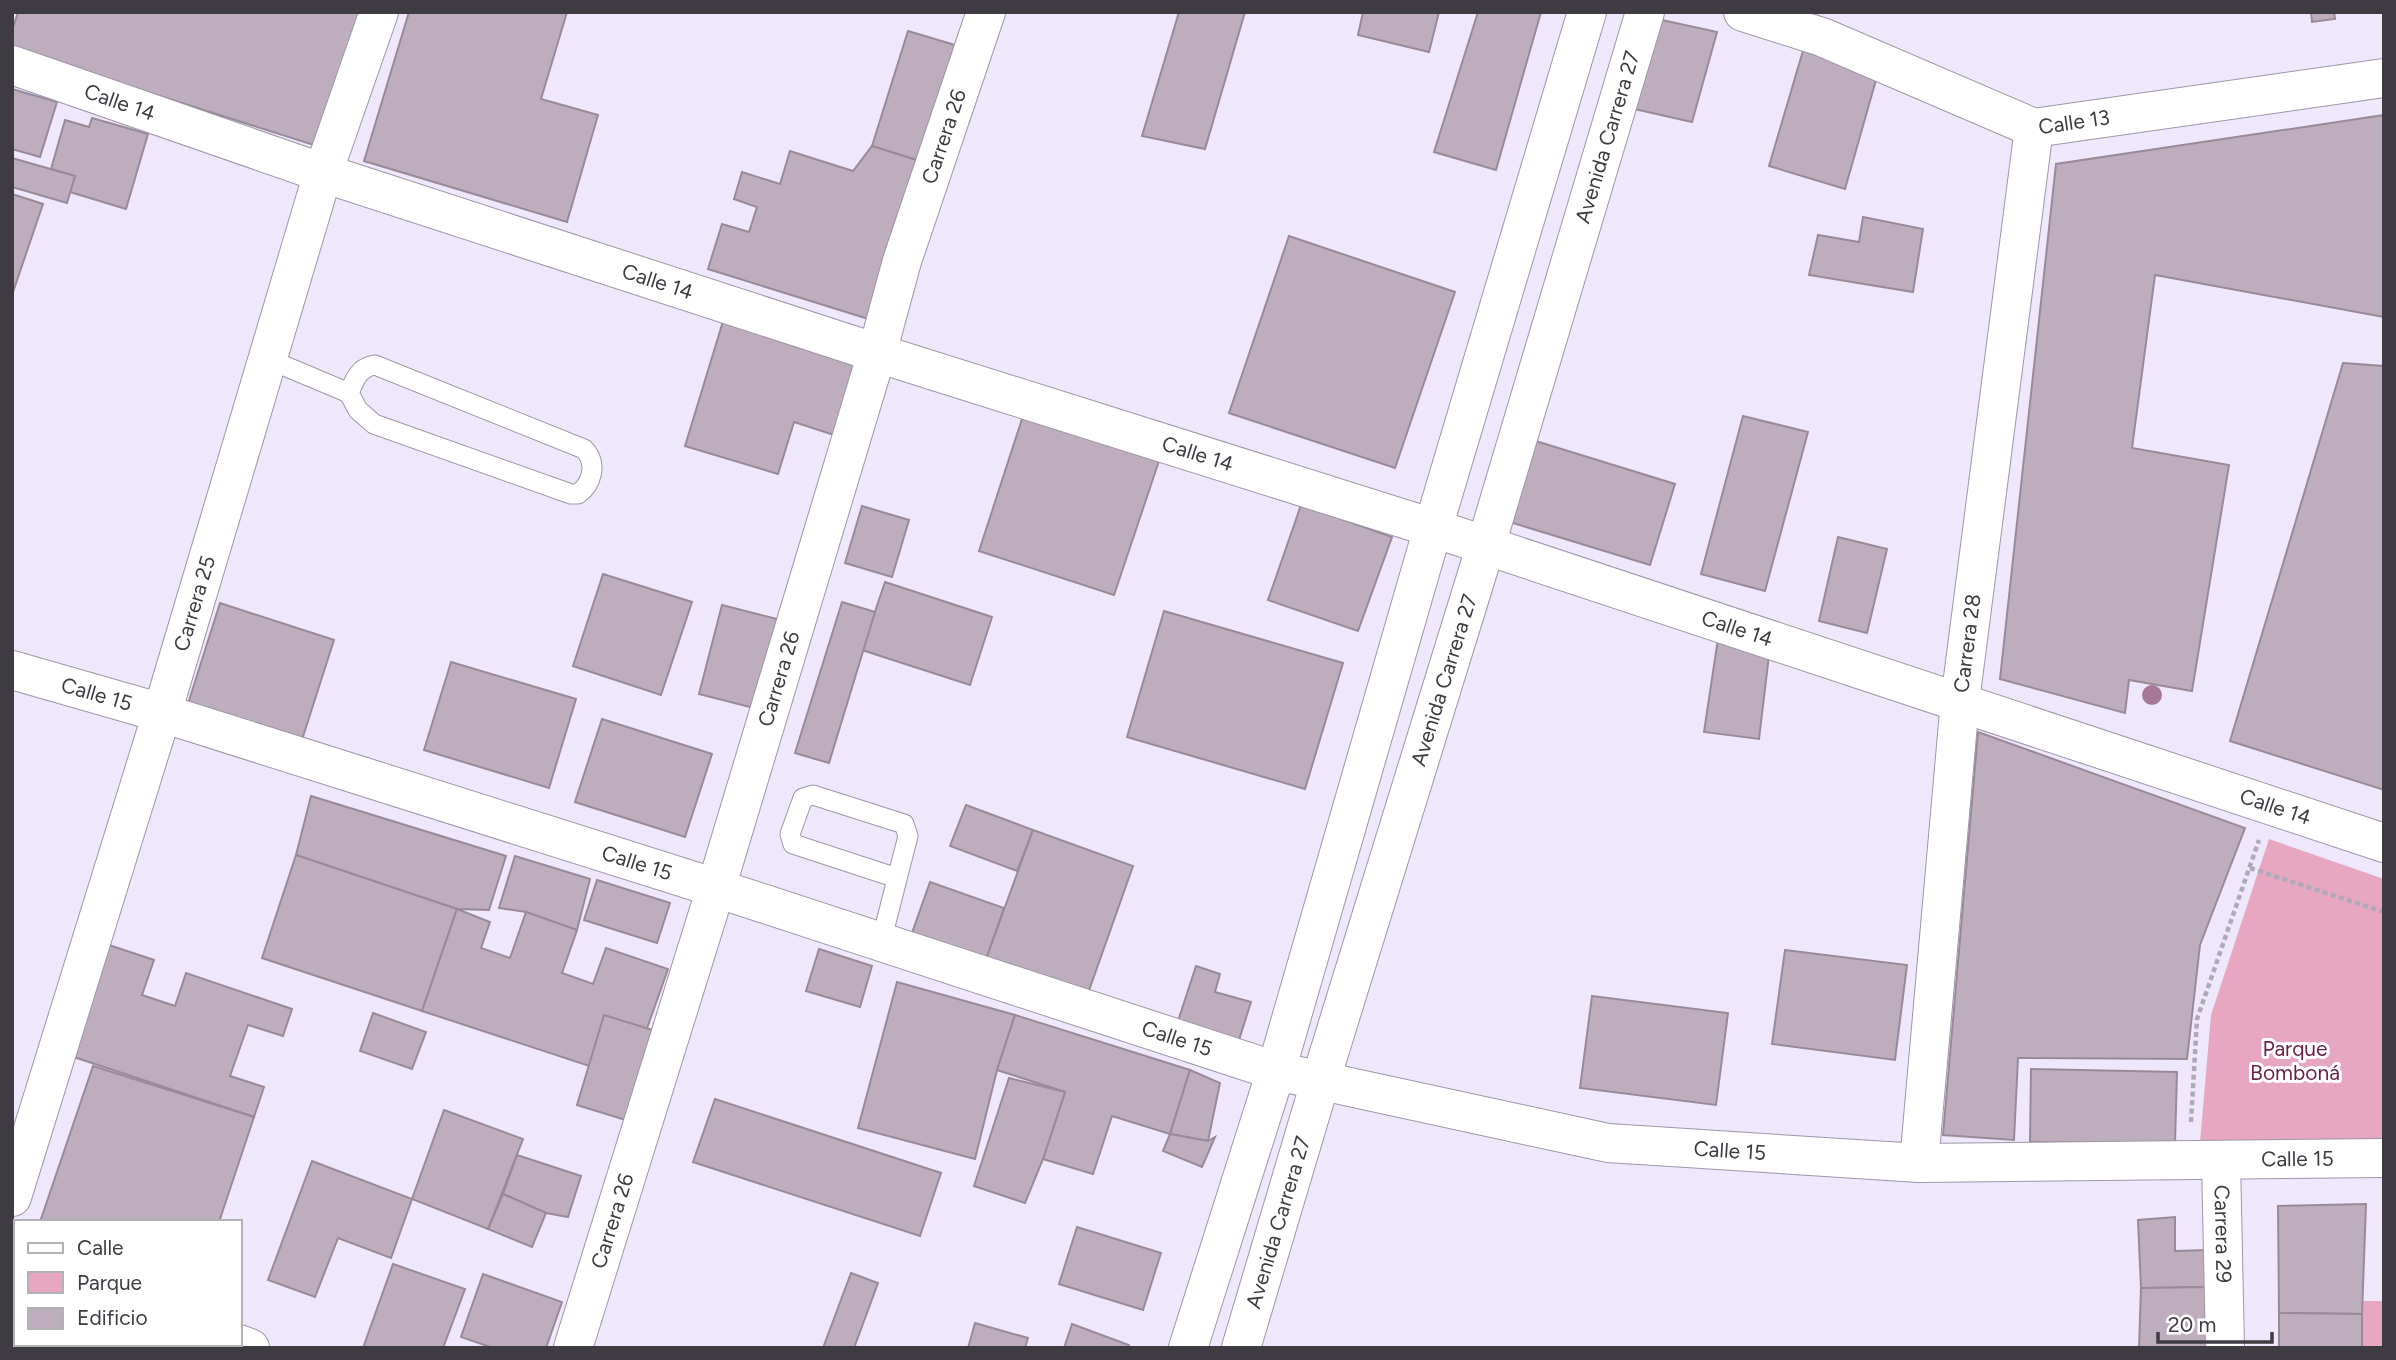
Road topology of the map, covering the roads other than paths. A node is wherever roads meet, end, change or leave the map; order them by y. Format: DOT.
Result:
graph roads {
  1 [pos="379,12"];
  2 [pos="986,12"];
  3 [pos="1587,12"];
  4 [pos="1645,12"];
  5 [pos="1743,12"];
  6 [pos="12,65"];
  7 [pos="2384,78"];
  8 [pos="2034,128"];
  9 [pos="323,173"];
  10 [pos="877,354"];
  11 [pos="268,359"];
  12 [pos="349,393"];
  13 [pos="1433,527"];
  14 [pos="1486,545"];
  15 [pos="12,670"];
  16 [pos="1960,701"];
  17 [pos="162,713"];
  18 [pos="2384,843"];
  19 [pos="897,878"];
  20 [pos="716,888"];
  21 [pos="881,942"];
  22 [pos="1276,1071"];
  23 [pos="1321,1079"];
  24 [pos="2384,1158"];
  25 [pos="2221,1160"];
  26 [pos="1919,1163"];
  27 [pos="12,1197"];
  28 [pos="573,1348"];
  29 [pos="1188,1348"];
  30 [pos="1241,1348"];
  31 [pos="2225,1348"];
  1 -- 9 [label="street, Carrera 25"];
  2 -- 10 [label="street, Carrera 26"];
  3 -- 13 [label="street"];
  4 -- 14 [label="street, Avenida Carrera 27"];
  5 -- 8 [label="street, Calle 13"];
  6 -- 9 [label="street, Calle 14"];
  7 -- 8 [label="street, Calle 13"];
  8 -- 16 [label="street, Carrera 28"];
  9 -- 10 [label="street, Calle 14"];
  9 -- 11 [label="street, Carrera 25"];
  10 -- 13 [label="street, Calle 14"];
  10 -- 20 [label="street, Carrera 26"];
  11 -- 12 [label="lane"];
  11 -- 17 [label="street, Carrera 25"];
  12 -- 12 [label="lane"];
  13 -- 14 [label="street, Calle 14"];
  13 -- 22 [label="street"];
  14 -- 16 [label="street, Calle 14"];
  14 -- 23 [label="street, Avenida Carrera 27"];
  15 -- 17 [label="street, Calle 15"];
  16 -- 18 [label="street, Calle 14"];
  16 -- 26 [label="street, Carrera 28"];
  17 -- 20 [label="street, Calle 15"];
  17 -- 27 [label="street, Carrera 25"];
  19 -- 19 [label="lane"];
  19 -- 21 [label="lane"];
  20 -- 21 [label="street, Calle 15"];
  20 -- 28 [label="street, Carrera 26"];
  21 -- 22 [label="street, Calle 15"];
  22 -- 23 [label="street, Calle 15"];
  22 -- 29 [label="street"];
  23 -- 26 [label="street, Calle 15"];
  23 -- 30 [label="street, Avenida Carrera 27"];
  24 -- 25 [label="street, Calle 15"];
  25 -- 26 [label="street, Calle 15"];
  25 -- 31 [label="street, Carrera 29"];
}
